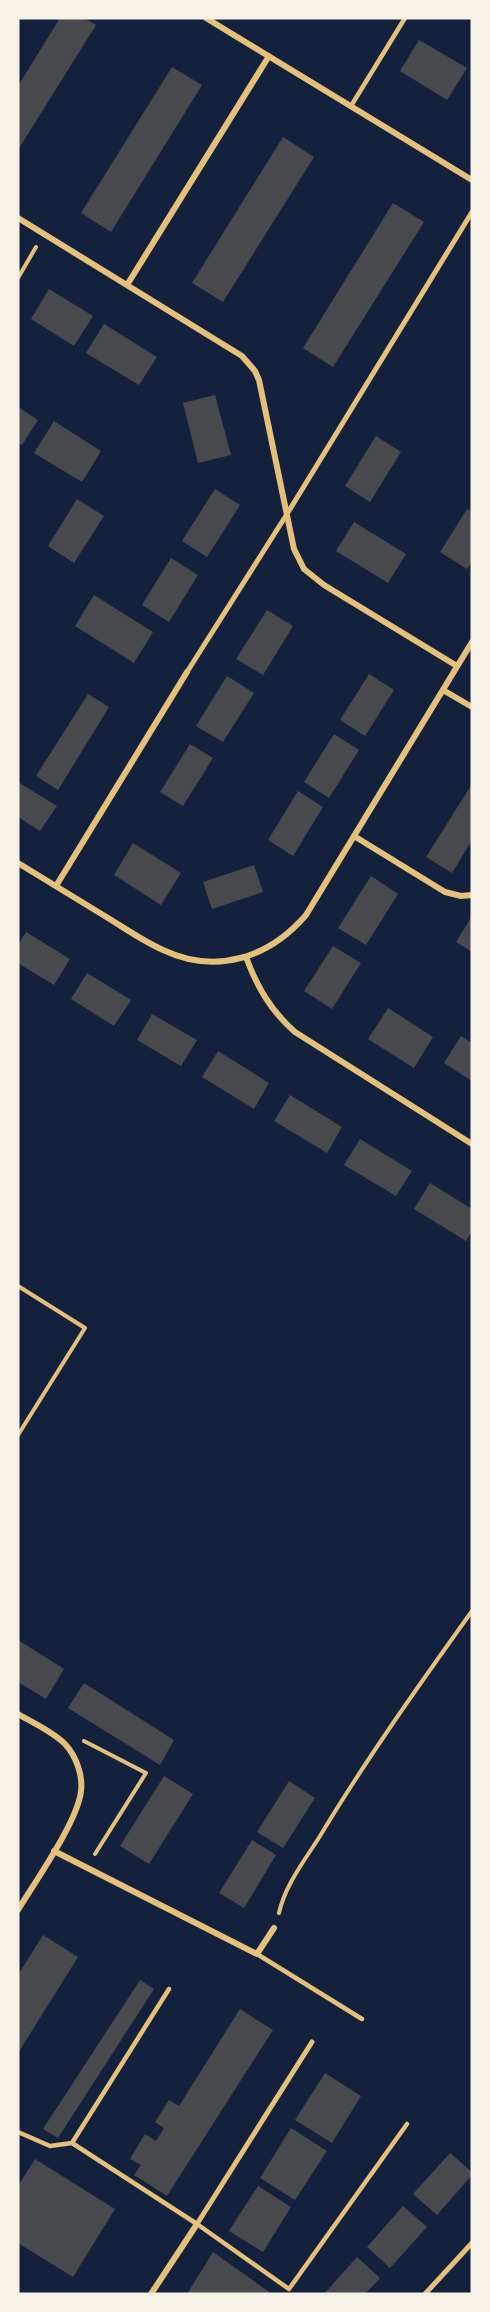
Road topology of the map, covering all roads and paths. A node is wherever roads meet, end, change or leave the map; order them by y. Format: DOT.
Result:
graph roads {
  1 [pos="206,18"];
  2 [pos="405,18"];
  3 [pos="269,56"];
  4 [pos="351,106"];
  5 [pos="472,180"];
  6 [pos="472,212"];
  7 [pos="18,218"];
  8 [pos="44,235"];
  9 [pos="18,278"];
  10 [pos="127,285"];
  11 [pos="287,514"];
  12 [pos="472,642"];
  13 [pos="457,666"];
  14 [pos="187,672"];
  15 [pos="443,690"];
  16 [pos="472,707"];
  17 [pos="354,836"];
  18 [pos="18,863"];
  19 [pos="56,886"];
  20 [pos="472,895"];
  21 [pos="246,957"];
  22 [pos="472,1144"];
  23 [pos="18,1286"];
  24 [pos="18,1435"];
  25 [pos="472,1611"];
  26 [pos="18,1714"];
  27 [pos="67,1748"];
  28 [pos="54,1851"];
  29 [pos="86,1868"];
  30 [pos="18,1910"];
  31 [pos="274,1928"];
  32 [pos="256,1954"];
  33 [pos="169,1989"];
  34 [pos="362,2019"];
  35 [pos="312,2042"];
  36 [pos="407,2124"];
  37 [pos="18,2132"];
  38 [pos="72,2143"];
  39 [pos="197,2224"];
  40 [pos="472,2243"];
  41 [pos="151,2294"];
  42 [pos="425,2294"];
  1 -- 3 [label="street"];
  2 -- 4 [label="lane"];
  3 -- 4 [label="street"];
  3 -- 10 [label="street"];
  4 -- 5 [label="street"];
  6 -- 11 [label="street"];
  7 -- 8 [label="street"];
  8 -- 9 [label="path"];
  8 -- 10 [label="street"];
  10 -- 11 [label="street"];
  11 -- 13 [label="street"];
  11 -- 14 [label="street"];
  12 -- 13 [label="street"];
  13 -- 15 [label="street"];
  14 -- 19 [label="street"];
  15 -- 16 [label="street"];
  15 -- 17 [label="street"];
  17 -- 20 [label="street"];
  17 -- 21 [label="street"];
  18 -- 19 [label="street"];
  19 -- 21 [label="street"];
  21 -- 22 [label="street"];
  23 -- 24 [label="path"];
  25 -- 31 [label="path"];
  26 -- 27 [label="street"];
  27 -- 28 [label="street"];
  27 -- 29 [label="path"];
  28 -- 29 [label="street"];
  28 -- 30 [label="street"];
  29 -- 32 [label="street"];
  31 -- 32 [label="street"];
  32 -- 34 [label="lane"];
  33 -- 38 [label="lane"];
  35 -- 39 [label="street"];
  36 -- 39 [label="lane"];
  37 -- 38 [label="lane"];
  38 -- 39 [label="lane"];
  39 -- 41 [label="street"];
  40 -- 42 [label="street"];
}
